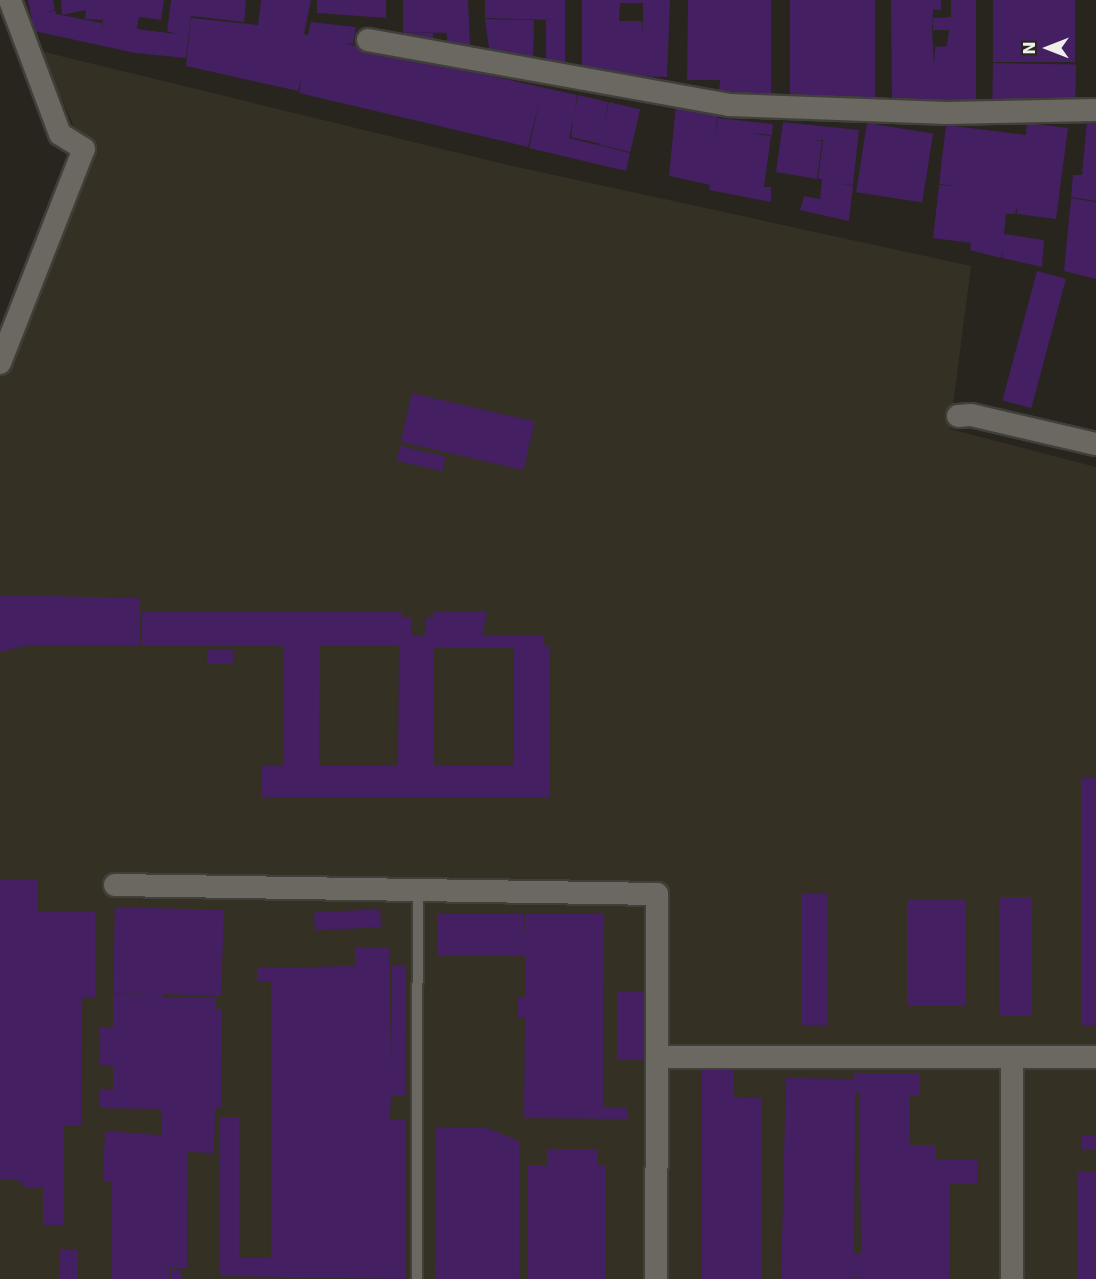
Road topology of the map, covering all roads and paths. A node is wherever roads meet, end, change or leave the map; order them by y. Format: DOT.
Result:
graph roads {
  1 [pos="10,0"];
  2 [pos="368,40"];
  3 [pos="1096,110"];
  4 [pos="0,363"];
  5 [pos="958,416"];
  6 [pos="1096,444"];
  7 [pos="115,885"];
  8 [pos="418,890"];
  9 [pos="657,1057"];
  10 [pos="1012,1057"];
  11 [pos="1096,1057"];
  12 [pos="417,1279"];
  13 [pos="656,1279"];
  14 [pos="1012,1279"];
  1 -- 4 [label="street"];
  2 -- 3 [label="street"];
  5 -- 6 [label="street"];
  7 -- 8 [label="street"];
  8 -- 9 [label="street"];
  8 -- 12 [label="lane"];
  9 -- 10 [label="street"];
  9 -- 13 [label="street"];
  10 -- 11 [label="street"];
  10 -- 14 [label="street"];
}
